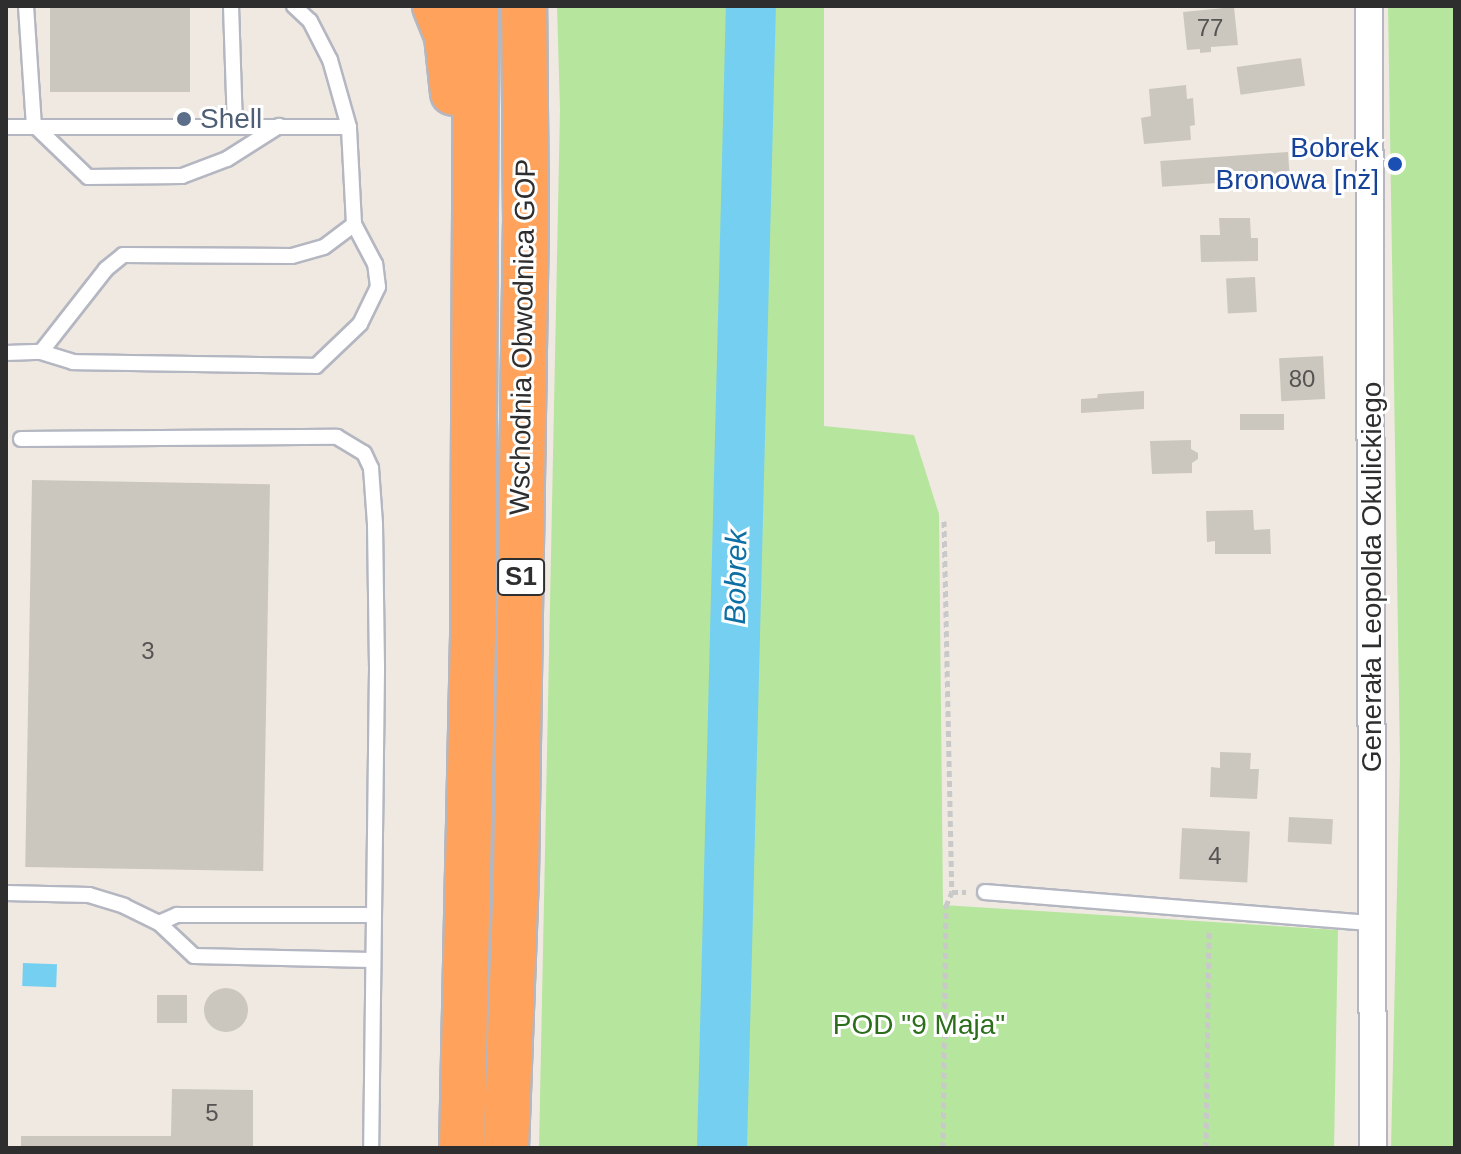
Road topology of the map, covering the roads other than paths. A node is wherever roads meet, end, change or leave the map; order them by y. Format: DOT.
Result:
graph roads {
  1 [pos="26,6"];
  2 [pos="231,6"];
  3 [pos="294,6"];
  4 [pos="435,6"];
  5 [pos="476,6"];
  6 [pos="524,6"];
  7 [pos="1369,6"];
  8 [pos="235,124"];
  9 [pos="34,125"];
  10 [pos="279,126"];
  11 [pos="6,127"];
  12 [pos="349,127"];
  13 [pos="354,224"];
  14 [pos="476,293"];
  15 [pos="41,352"];
  16 [pos="6,353"];
  17 [pos="21,439"];
  18 [pos="985,892"];
  19 [pos="6,893"];
  20 [pos="372,915"];
  21 [pos="159,923"];
  22 [pos="1372,923"];
  23 [pos="371,960"];
  24 [pos="371,1148"];
  25 [pos="462,1148"];
  26 [pos="506,1148"];
  27 [pos="1373,1148"];
  1 -- 9 [label="lane"];
  2 -- 8 [label="lane"];
  3 -- 12 [label="lane"];
  4 -- 14 [label="highway"];
  5 -- 14 [label="highway, Wschodnia Obwodnica GOP / S1"];
  6 -- 26 [label="highway, Wschodnia Obwodnica GOP / S1"];
  7 -- 22 [label="street, Generała Leopolda Okulickiego"];
  8 -- 9 [label="lane"];
  8 -- 10 [label="lane"];
  9 -- 10 [label="lane"];
  9 -- 11 [label="lane"];
  10 -- 12 [label="lane"];
  12 -- 13 [label="lane"];
  13 -- 15 [label="lane"];
  13 -- 15 [label="lane"];
  14 -- 25 [label="highway, Wschodnia Obwodnica GOP / S1"];
  15 -- 16 [label="lane"];
  17 -- 20 [label="lane"];
  18 -- 22 [label="lane"];
  19 -- 21 [label="lane"];
  20 -- 21 [label="lane"];
  20 -- 23 [label="lane"];
  21 -- 23 [label="lane"];
  22 -- 27 [label="street, Generała Leopolda Okulickiego"];
  23 -- 24 [label="lane"];
}
